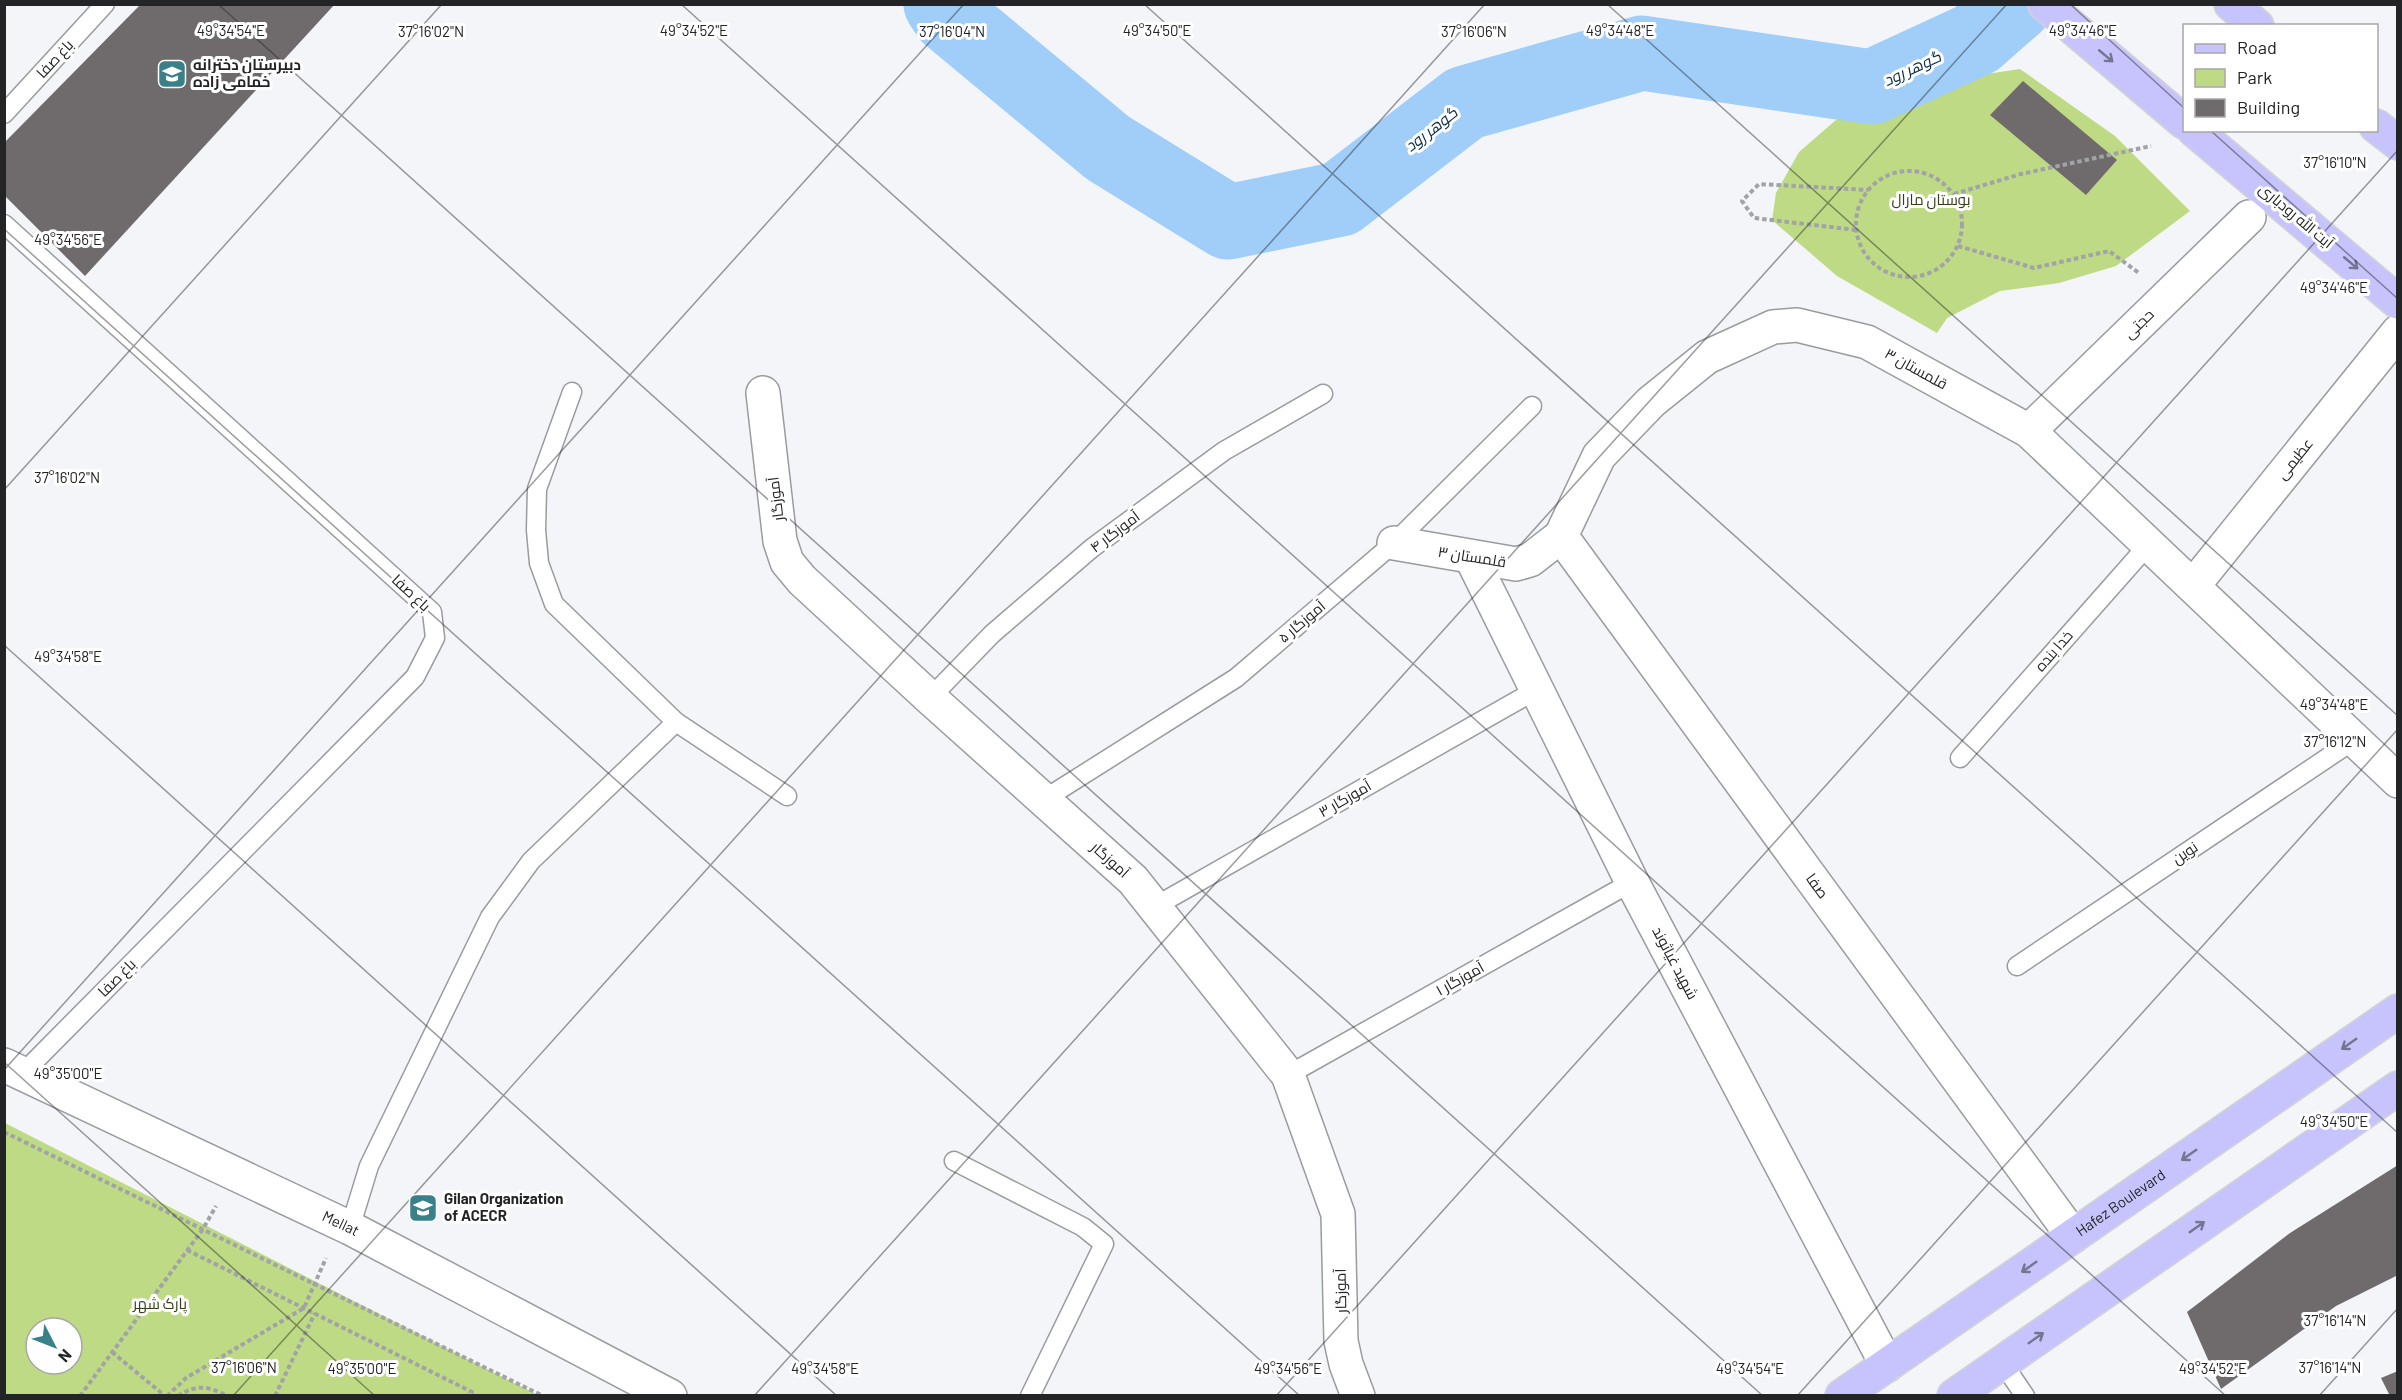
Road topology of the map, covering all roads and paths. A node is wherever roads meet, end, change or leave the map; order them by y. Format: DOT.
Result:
graph roads {
  1 [pos="105,4"];
  2 [pos="2045,4"];
  3 [pos="2232,4"];
  4 [pos="2255,24"];
  5 [pos="4,114"];
  6 [pos="2183,121"];
  7 [pos="2378,128"];
  8 [pos="2202,137"];
  9 [pos="2397,143"];
  10 [pos="2155,145"];
  11 [pos="1868,190"];
  12 [pos="1954,194"];
  13 [pos="2249,218"];
  14 [pos="4,224"];
  15 [pos="1856,230"];
  16 [pos="1958,246"];
  17 [pos="2168,295"];
  18 [pos="2397,302"];
  19 [pos="2397,332"];
  20 [pos="572,392"];
  21 [pos="764,393"];
  22 [pos="1323,394"];
  23 [pos="1532,406"];
  24 [pos="2029,430"];
  25 [pos="1561,536"];
  26 [pos="1394,543"];
  27 [pos="2149,544"];
  28 [pos="1471,557"];
  29 [pos="2193,586"];
  30 [pos="1536,690"];
  31 [pos="930,698"];
  32 [pos="676,722"];
  33 [pos="2354,740"];
  34 [pos="1960,758"];
  35 [pos="2397,782"];
  36 [pos="787,796"];
  37 [pos="1043,800"];
  38 [pos="1632,882"];
  39 [pos="1154,907"];
  40 [pos="2017,966"];
  41 [pos="2397,1011"];
  42 [pos="13,1069"];
  43 [pos="1288,1076"];
  44 [pos="2397,1088"];
  45 [pos="4,1132"];
  46 [pos="954,1161"];
  47 [pos="233,1173"];
  48 [pos="345,1226"];
  49 [pos="203,1229"];
  50 [pos="2073,1236"];
  51 [pos="187,1250"];
  52 [pos="315,1284"];
  53 [pos="304,1308"];
  54 [pos="315,1314"];
  55 [pos="112,1352"];
  56 [pos="2002,1362"];
  57 [pos="1887,1365"];
  58 [pos="80,1395"];
  59 [pos="166,1395"];
  60 [pos="178,1395"];
  61 [pos="227,1395"];
  62 [pos="275,1395"];
  63 [pos="467,1395"];
  64 [pos="543,1395"];
  65 [pos="670,1395"];
  66 [pos="1030,1395"];
  67 [pos="1358,1395"];
  68 [pos="1842,1395"];
  69 [pos="1954,1395"];
  70 [pos="2025,1395"];
  1 -- 5 [label="lane, باغ صفا"];
  2 -- 6 [label="main road, one-way"];
  3 -- 4 [label="main road"];
  7 -- 9 [label="main road"];
  8 -- 18 [label="main road, آیت الله رودباری, one-way"];
  10 -- 12 [label="path"];
  11 -- 12 [label="path"];
  11 -- 15 [label="path"];
  11 -- 15 [label="path"];
  12 -- 16 [label="path"];
  13 -- 17 [label="street, حجتی"];
  14 -- 42 [label="lane, باغ صفا"];
  15 -- 16 [label="path"];
  16 -- 17 [label="path"];
  17 -- 24 [label="street, حجتی"];
  19 -- 29 [label="street, عظیمی"];
  20 -- 32 [label="lane"];
  21 -- 31 [label="street, آموزگار"];
  22 -- 31 [label="lane, آموزگار ۴"];
  23 -- 26 [label="lane, آموزگار ۵"];
  24 -- 25 [label="street, قلمستان ۳"];
  24 -- 27 [label="street, قلمستان ۳"];
  25 -- 28 [label="street, قلمستان ۳"];
  25 -- 50 [label="street, صفا"];
  26 -- 28 [label="street, قلمستان ۳"];
  26 -- 37 [label="lane, آموزگار ۵"];
  27 -- 29 [label="street, قلمستان ۳"];
  27 -- 34 [label="lane, خدا بنده"];
  28 -- 30 [label="street, شهید غیاثوند"];
  29 -- 33 [label="street, قلمستان ۳"];
  30 -- 38 [label="street, شهید غیاثوند"];
  30 -- 39 [label="lane, آموزگار ۳"];
  31 -- 37 [label="street, آموزگار"];
  32 -- 36 [label="lane"];
  32 -- 48 [label="lane"];
  33 -- 35 [label="street, قلمستان ۳"];
  33 -- 40 [label="lane, نوین"];
  37 -- 39 [label="street, آموزگار"];
  38 -- 43 [label="lane, آموزگار ۱"];
  38 -- 57 [label="street, شهید غیاثوند"];
  39 -- 43 [label="street, آموزگار"];
  41 -- 50 [label="main road, Hafez Boulevard, one-way"];
  42 -- 47 [label="street, Mellat"];
  43 -- 67 [label="street, آموزگار"];
  56 -- 44 [label="main road, one-way"];
  45 -- 49 [label="path"];
  46 -- 66 [label="lane"];
  47 -- 48 [label="street, Mellat"];
  47 -- 49 [label="path"];
  48 -- 52 [label="path"];
  48 -- 65 [label="street, Mellat"];
  49 -- 51 [label="path"];
  49 -- 52 [label="path"];
  50 -- 57 [label="main road, Hafez Boulevard, one-way"];
  51 -- 53 [label="path"];
  51 -- 55 [label="path"];
  52 -- 53 [label="path"];
  52 -- 64 [label="path"];
  53 -- 54 [label="path"];
  53 -- 59 [label="path"];
  54 -- 62 [label="path"];
  54 -- 63 [label="path"];
  55 -- 58 [label="path"];
  55 -- 59 [label="path"];
  56 -- 69 [label="main road"];
  56 -- 70 [label="lane"];
  57 -- 68 [label="main road, Hafez Boulevard"];
  60 -- 61 [label="path"];
}
